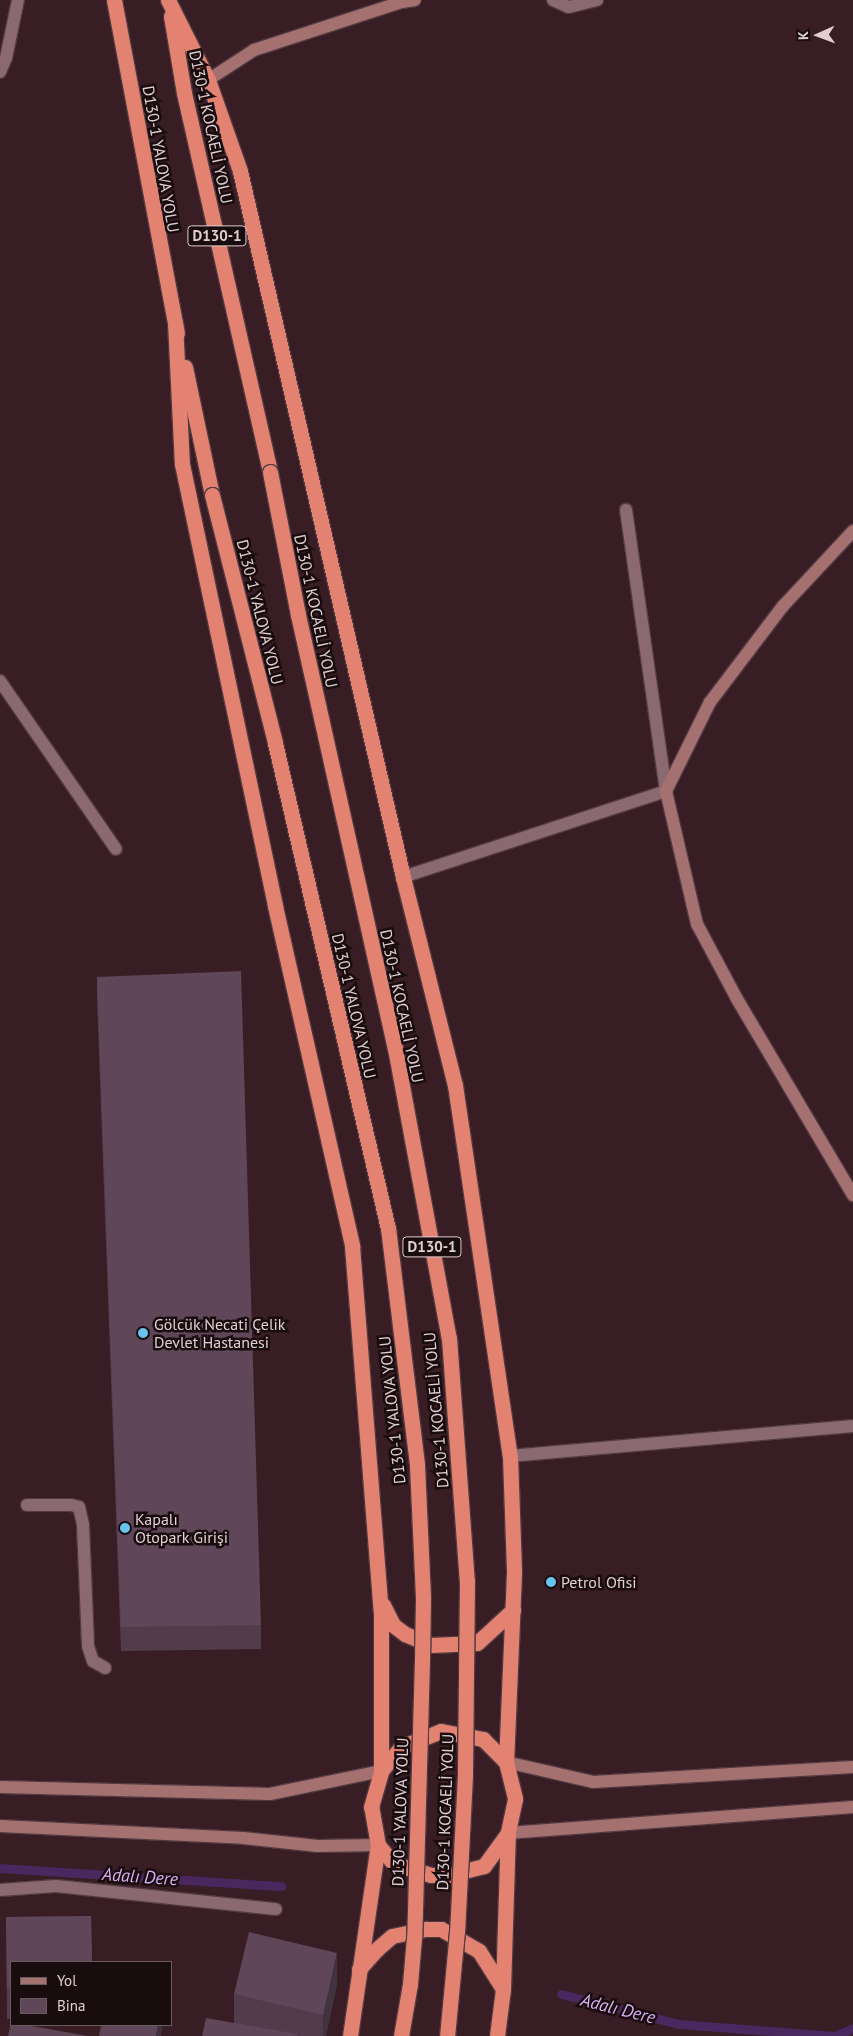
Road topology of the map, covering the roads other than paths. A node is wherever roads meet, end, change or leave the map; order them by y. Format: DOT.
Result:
graph roads {
  1 [pos="18,0"];
  2 [pos="114,0"];
  3 [pos="168,0"];
  4 [pos="415,0"];
  5 [pos="553,0"];
  6 [pos="597,0"];
  7 [pos="0,72"];
  8 [pos="208,80"];
  9 [pos="175,322"];
  10 [pos="626,510"];
  11 [pos="853,531"];
  12 [pos="0,681"];
  13 [pos="666,791"];
  14 [pos="116,849"];
  15 [pos="403,877"];
  16 [pos="853,1195"];
  17 [pos="853,1426"];
  18 [pos="510,1456"];
  19 [pos="27,1505"];
  20 [pos="380,1599"];
  21 [pos="512,1610"];
  22 [pos="105,1668"];
  23 [pos="506,1762"];
  24 [pos="853,1767"];
  25 [pos="381,1771"];
  26 [pos="0,1787"];
  27 [pos="853,1807"];
  28 [pos="0,1826"];
  29 [pos="508,1833"];
  30 [pos="378,1845"];
  31 [pos="0,1890"];
  32 [pos="276,1909"];
  33 [pos="358,1970"];
  34 [pos="503,1989"];
  35 [pos="350,2036"];
  36 [pos="401,2036"];
  37 [pos="447,2036"];
  38 [pos="497,2036"];
  1 -- 7 [label="street"];
  2 -- 9 [label="highway, D130-1 YALOVA YOLU / D130-1"];
  3 -- 8 [label="highway"];
  3 -- 37 [label="highway, D130-1 KOCAELİ YOLU / D130-1, bridge"];
  4 -- 8 [label="street"];
  5 -- 6 [label="street"];
  8 -- 15 [label="highway"];
  9 -- 20 [label="highway"];
  9 -- 36 [label="highway, D130-1 YALOVA YOLU / D130-1, bridge"];
  10 -- 13 [label="street"];
  11 -- 13 [label="street"];
  12 -- 14 [label="street"];
  13 -- 15 [label="street"];
  13 -- 16 [label="street"];
  15 -- 18 [label="highway"];
  17 -- 18 [label="street"];
  18 -- 21 [label="highway"];
  19 -- 22 [label="street"];
  20 -- 21 [label="highway"];
  20 -- 25 [label="highway"];
  21 -- 23 [label="highway"];
  23 -- 24 [label="street"];
  23 -- 25 [label="highway"];
  23 -- 29 [label="highway"];
  25 -- 26 [label="street"];
  25 -- 30 [label="highway"];
  27 -- 29 [label="street"];
  28 -- 30 [label="street"];
  29 -- 30 [label="highway"];
  29 -- 34 [label="highway"];
  30 -- 33 [label="highway"];
  31 -- 32 [label="street"];
  33 -- 34 [label="highway"];
  33 -- 35 [label="highway"];
  34 -- 38 [label="highway"];
}
